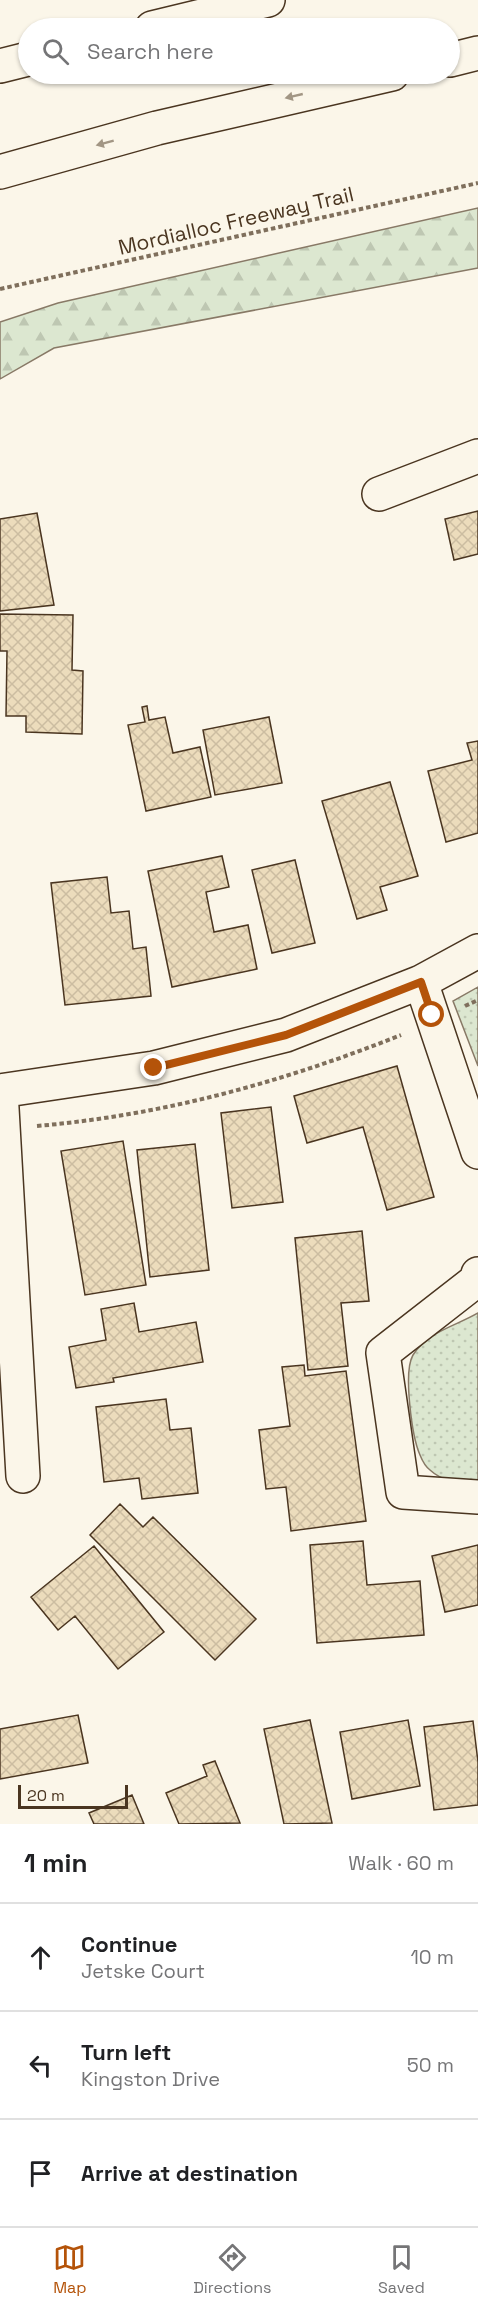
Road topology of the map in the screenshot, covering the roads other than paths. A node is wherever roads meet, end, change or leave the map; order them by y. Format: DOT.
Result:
graph roads {
  1 [pos="268,0"];
  2 [pos="193,18"];
  3 [pos="478,53"];
  4 [pos="460,58"];
  5 [pos="18,62"];
  6 [pos="0,66"];
  7 [pos="349,84"];
  8 [pos="0,172"];
  9 [pos="478,456"];
  10 [pos="379,494"];
  11 [pos="478,951"];
  12 [pos="421,982"];
  13 [pos="0,1091"];
  14 [pos="478,1152"];
  15 [pos="478,1275"];
  16 [pos="23,1476"];
  17 [pos="478,1497"];
  1 -- 2 [label="main road"];
  3 -- 4 [label="main road"];
  5 -- 6 [label="main road"];
  7 -- 8 [label="main road, one-way"];
  9 -- 10 [label="main road"];
  11 -- 12 [label="main road"];
  12 -- 13 [label="main road"];
  12 -- 14 [label="main road"];
  13 -- 16 [label="main road"];
  15 -- 17 [label="main road"];
}
